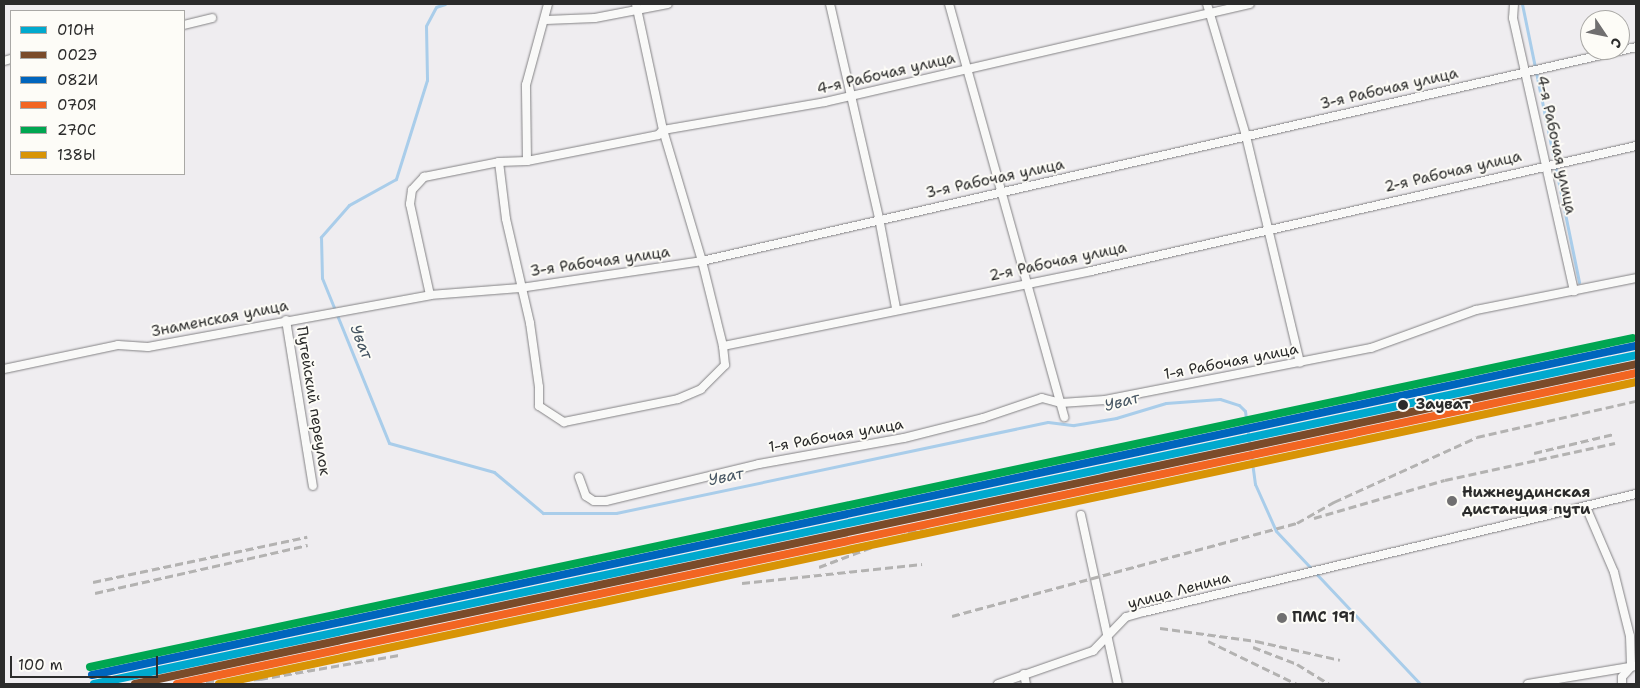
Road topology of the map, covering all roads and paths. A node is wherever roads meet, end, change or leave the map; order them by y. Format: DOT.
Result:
graph roads {
  1 [pos="548,4"];
  2 [pos="668,4"];
  3 [pos="830,4"];
  4 [pos="949,4"];
  5 [pos="1207,4"];
  6 [pos="1250,4"];
  7 [pos="1514,4"];
  8 [pos="638,7"];
  9 [pos="1209,12"];
  10 [pos="212,18"];
  11 [pos="546,20"];
  12 [pos="185,25"];
  13 [pos="1636,47"];
  14 [pos="968,69"];
  15 [pos="1525,71"];
  16 [pos="849,97"];
  17 [pos="663,130"];
  18 [pos="1246,136"];
  19 [pos="1636,146"];
  20 [pos="527,161"];
  21 [pos="500,162"];
  22 [pos="1546,166"];
  23 [pos="1000,193"];
  24 [pos="879,218"];
  25 [pos="1268,230"];
  26 [pos="702,261"];
  27 [pos="1636,278"];
  28 [pos="1028,283"];
  29 [pos="520,288"];
  30 [pos="1574,291"];
  31 [pos="430,295"];
  32 [pos="896,308"];
  33 [pos="354,310"];
  34 [pos="286,320"];
  35 [pos="723,346"];
  36 [pos="1300,363"];
  37 [pos="4,369"];
  38 [pos="1061,403"];
  39 [pos="1064,417"];
  40 [pos="579,477"];
  41 [pos="313,486"];
  42 [pos="1636,494"];
  43 [pos="1586,507"];
  44 [pos="1081,515"];
  45 [pos="1106,638"];
  46 [pos="1634,667"];
  47 [pos="1024,674"];
  48 [pos="998,684"];
  49 [pos="1026,684"];
  50 [pos="1118,684"];
  51 [pos="1528,684"];
  52 [pos="1622,684"];
  1 -- 11 [label="street"];
  2 -- 8 [label="street"];
  3 -- 16 [label="street"];
  4 -- 14 [label="street"];
  5 -- 9 [label="street"];
  6 -- 9 [label="street, 4-я Рабочая улица"];
  7 -- 15 [label="street, 4-я Рабочая улица"];
  8 -- 11 [label="street"];
  8 -- 17 [label="street"];
  9 -- 14 [label="street, 4-я Рабочая улица"];
  9 -- 18 [label="street"];
  10 -- 12 [label="street"];
  11 -- 20 [label="street"];
  13 -- 15 [label="street, 3-я Рабочая улица"];
  14 -- 16 [label="street, 4-я Рабочая улица"];
  14 -- 23 [label="street"];
  15 -- 18 [label="street, 3-я Рабочая улица"];
  15 -- 22 [label="street, 4-я Рабочая улица"];
  16 -- 17 [label="street, 4-я Рабочая улица"];
  16 -- 24 [label="street"];
  17 -- 20 [label="street, 4-я Рабочая улица"];
  17 -- 26 [label="street"];
  18 -- 23 [label="street, 3-я Рабочая улица"];
  18 -- 25 [label="street"];
  19 -- 22 [label="street, 2-я Рабочая улица"];
  20 -- 21 [label="street, 4-я Рабочая улица"];
  21 -- 29 [label="street"];
  21 -- 31 [label="street, 4-я Рабочая улица"];
  22 -- 25 [label="street, 2-я Рабочая улица"];
  22 -- 30 [label="street, 4-я Рабочая улица"];
  23 -- 24 [label="street, 3-я Рабочая улица"];
  23 -- 28 [label="street"];
  24 -- 26 [label="street, 3-я Рабочая улица"];
  24 -- 32 [label="street"];
  25 -- 28 [label="street, 2-я Рабочая улица"];
  25 -- 36 [label="street"];
  26 -- 29 [label="street, 3-я Рабочая улица"];
  26 -- 35 [label="street"];
  27 -- 30 [label="street, 1-я Рабочая улица"];
  28 -- 32 [label="street, 2-я Рабочая улица"];
  28 -- 38 [label="street"];
  29 -- 31 [label="street, 3-я Рабочая улица"];
  29 -- 35 [label="street"];
  30 -- 36 [label="street, 1-я Рабочая улица"];
  31 -- 33 [label="street, 3-я Рабочая улица"];
  32 -- 35 [label="street, 2-я Рабочая улица"];
  33 -- 34 [label="street, Знаменская улица"];
  34 -- 37 [label="street, Знаменская улица"];
  34 -- 41 [label="street, Путейский переулок"];
  36 -- 38 [label="street, 1-я Рабочая улица"];
  38 -- 39 [label="street"];
  38 -- 40 [label="street, 1-я Рабочая улица"];
  42 -- 43 [label="street, улица Ленина"];
  43 -- 45 [label="street, улица Ленина"];
  43 -- 46 [label="street"];
  44 -- 45 [label="street"];
  45 -- 47 [label="street, улица Ленина"];
  45 -- 50 [label="street"];
  46 -- 51 [label="street"];
  46 -- 52 [label="street"];
  47 -- 48 [label="street, улица Ленина"];
  47 -- 49 [label="street"];
}
